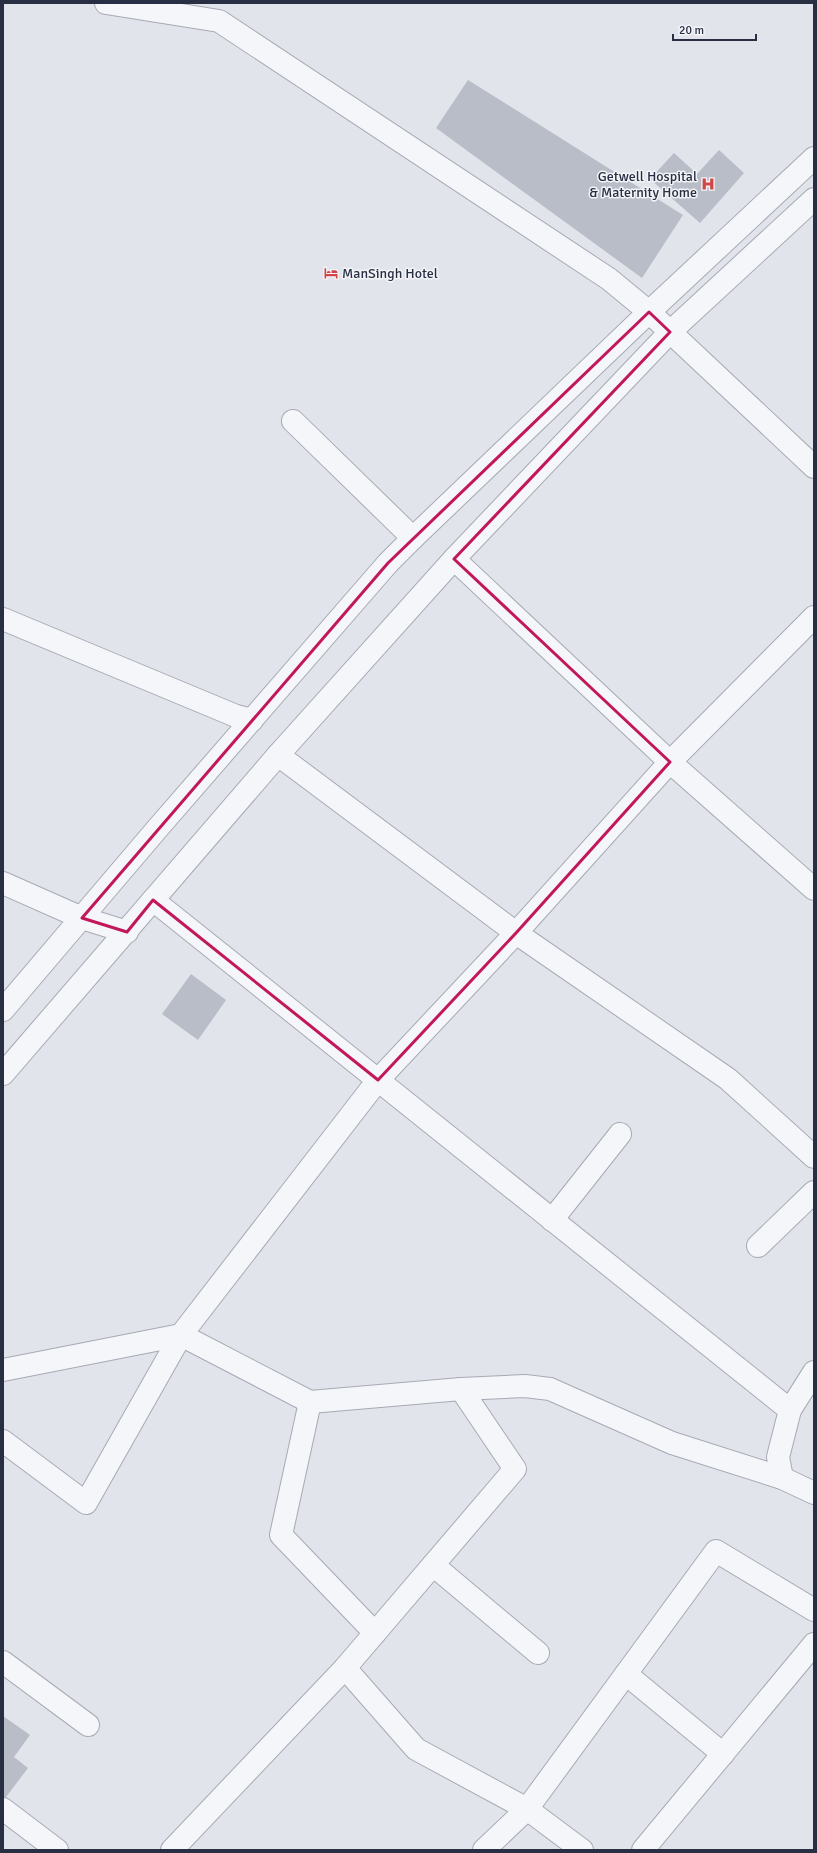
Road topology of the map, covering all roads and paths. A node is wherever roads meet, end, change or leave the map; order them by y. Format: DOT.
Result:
graph roads {
  1 [pos="106,3"];
  2 [pos="814,158"];
  3 [pos="814,199"];
  4 [pos="648,312"];
  5 [pos="670,332"];
  6 [pos="293,421"];
  7 [pos="814,467"];
  8 [pos="412,538"];
  9 [pos="454,560"];
  10 [pos="814,617"];
  11 [pos="3,619"];
  12 [pos="252,720"];
  13 [pos="278,755"];
  14 [pos="670,762"];
  15 [pos="3,884"];
  16 [pos="814,889"];
  17 [pos="153,900"];
  18 [pos="82,918"];
  19 [pos="127,932"];
  20 [pos="516,933"];
  21 [pos="3,1010"];
  22 [pos="3,1074"];
  23 [pos="378,1080"];
  24 [pos="620,1134"];
  25 [pos="814,1157"];
  26 [pos="814,1192"];
  27 [pos="552,1220"];
  28 [pos="758,1246"];
  29 [pos="181,1335"];
  30 [pos="3,1370"];
  31 [pos="814,1372"];
  32 [pos="461,1389"];
  33 [pos="310,1402"];
  34 [pos="790,1410"];
  35 [pos="3,1441"];
  36 [pos="782,1478"];
  37 [pos="814,1493"];
  38 [pos="433,1565"];
  39 [pos="814,1610"];
  40 [pos="375,1633"];
  41 [pos="814,1644"];
  42 [pos="538,1654"];
  43 [pos="3,1662"];
  44 [pos="345,1668"];
  45 [pos="626,1674"];
  46 [pos="88,1725"];
  47 [pos="723,1754"];
  48 [pos="3,1809"];
  49 [pos="527,1809"];
  50 [pos="57,1850"];
  51 [pos="172,1850"];
  52 [pos="484,1850"];
  53 [pos="582,1850"];
  54 [pos="643,1850"];
  1 -- 4 [label="street"];
  2 -- 4 [label="street"];
  3 -- 5 [label="street"];
  4 -- 5 [label="street"];
  4 -- 8 [label="street"];
  5 -- 7 [label="street"];
  5 -- 9 [label="street"];
  6 -- 8 [label="street"];
  8 -- 12 [label="street"];
  9 -- 13 [label="street"];
  9 -- 14 [label="street"];
  10 -- 14 [label="street"];
  11 -- 12 [label="street"];
  12 -- 18 [label="street"];
  13 -- 17 [label="street"];
  13 -- 20 [label="street"];
  14 -- 16 [label="street"];
  14 -- 20 [label="street"];
  15 -- 18 [label="street"];
  17 -- 19 [label="street"];
  17 -- 23 [label="street"];
  18 -- 19 [label="street"];
  18 -- 21 [label="street"];
  19 -- 22 [label="street"];
  20 -- 23 [label="street"];
  20 -- 25 [label="street"];
  23 -- 27 [label="street"];
  23 -- 29 [label="street"];
  24 -- 27 [label="street"];
  26 -- 28 [label="street"];
  27 -- 34 [label="street"];
  29 -- 30 [label="street"];
  29 -- 33 [label="street"];
  29 -- 35 [label="street"];
  31 -- 34 [label="street"];
  32 -- 33 [label="street"];
  32 -- 36 [label="street"];
  32 -- 38 [label="street"];
  33 -- 40 [label="street"];
  34 -- 36 [label="street"];
  36 -- 37 [label="street"];
  38 -- 40 [label="street"];
  38 -- 42 [label="street"];
  39 -- 45 [label="street"];
  40 -- 44 [label="street"];
  41 -- 47 [label="street"];
  43 -- 46 [label="street"];
  44 -- 49 [label="street"];
  44 -- 51 [label="street"];
  45 -- 47 [label="street"];
  45 -- 49 [label="street"];
  47 -- 54 [label="street"];
  48 -- 50 [label="street"];
  49 -- 52 [label="street"];
  49 -- 53 [label="street"];
}
